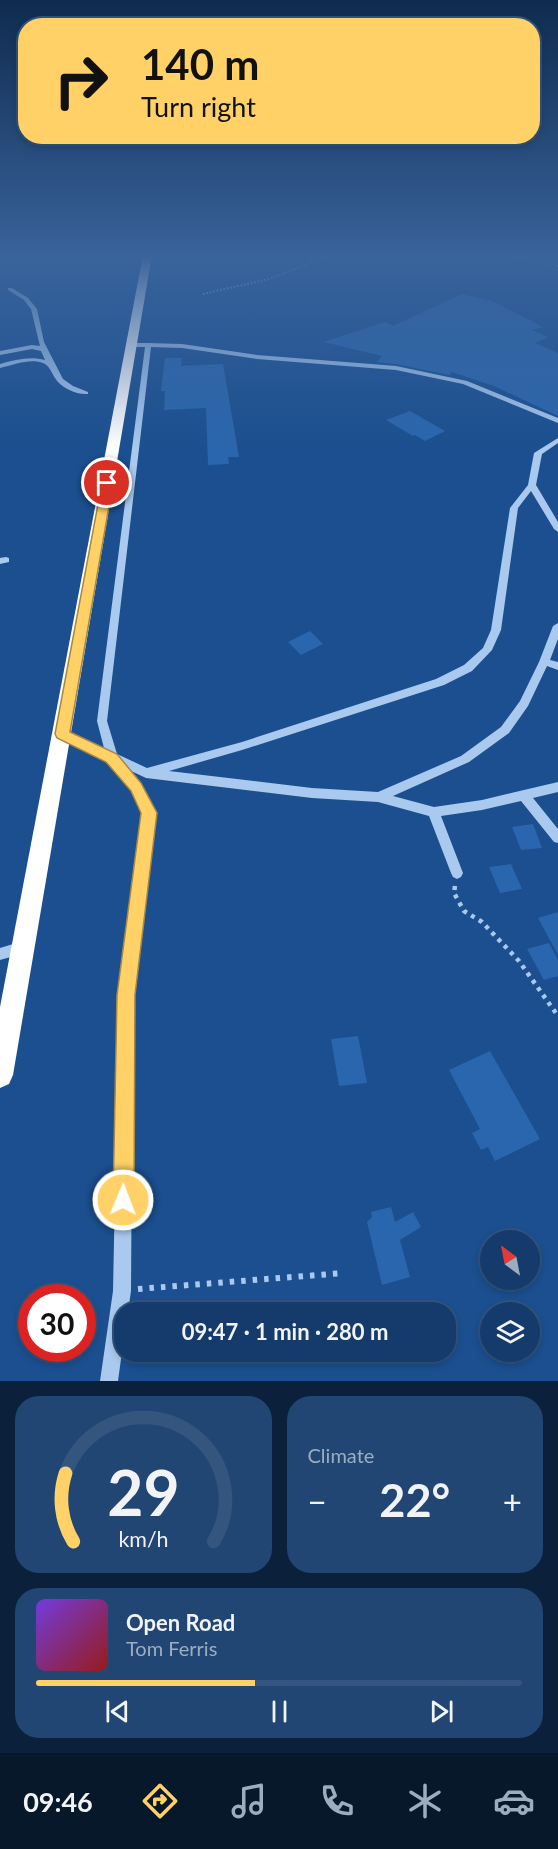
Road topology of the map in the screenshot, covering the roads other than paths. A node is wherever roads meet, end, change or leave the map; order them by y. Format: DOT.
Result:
graph roads {
  1 [pos="37,319"];
  2 [pos="142,319"];
  3 [pos="140,345"];
  4 [pos="44,349"];
  5 [pos="0,353"];
  6 [pos="51,365"];
  7 [pos="0,366"];
  8 [pos="86,393"];
  9 [pos="558,421"];
  10 [pos="558,440"];
  11 [pos="532,485"];
  12 [pos="558,530"];
  13 [pos="558,626"];
  14 [pos="544,662"];
  15 [pos="558,666"];
  16 [pos="62,734"];
  17 [pos="112,758"];
  18 [pos="146,773"];
  19 [pos="558,787"];
  20 [pos="523,794"];
  21 [pos="378,797"];
  22 [pos="434,812"];
  23 [pos="558,838"];
  24 [pos="457,873"];
  25 [pos="23,947"];
  26 [pos="0,954"];
  27 [pos="0,1076"];
  28 [pos="109,1381"];
  1 -- 4 [label="street"];
  2 -- 3 [label="highway"];
  3 -- 9 [label="street"];
  3 -- 16 [label="highway"];
  3 -- 17 [label="street"];
  4 -- 5 [label="street"];
  4 -- 6 [label="street"];
  6 -- 7 [label="street"];
  6 -- 8 [label="street"];
  10 -- 11 [label="street"];
  11 -- 12 [label="street"];
  11 -- 18 [label="street"];
  13 -- 14 [label="street"];
  14 -- 15 [label="street"];
  14 -- 21 [label="street"];
  16 -- 17 [label="street"];
  16 -- 25 [label="highway"];
  17 -- 18 [label="street"];
  17 -- 28 [label="street"];
  18 -- 21 [label="street"];
  19 -- 20 [label="street"];
  20 -- 22 [label="street"];
  20 -- 23 [label="street"];
  21 -- 22 [label="street"];
  22 -- 24 [label="street"];
  25 -- 26 [label="street"];
  25 -- 27 [label="highway"];
}
